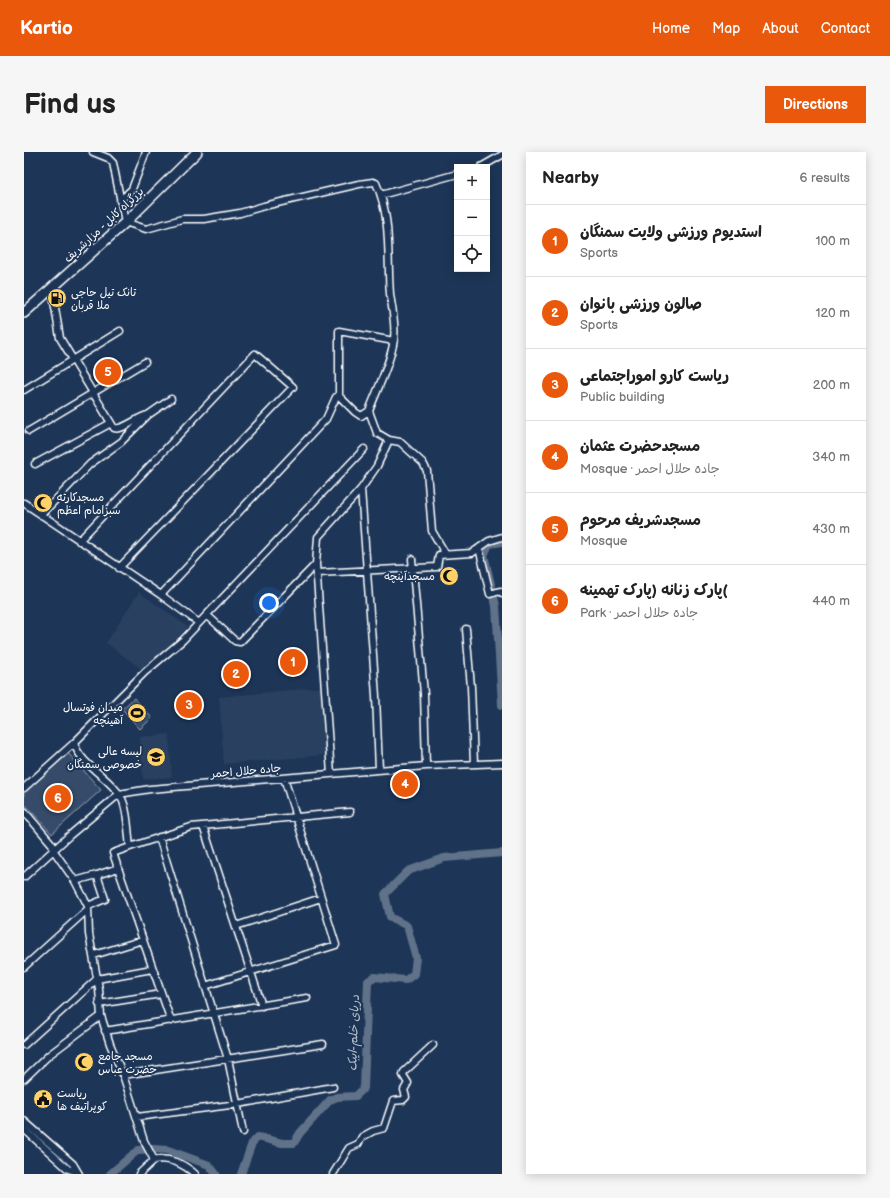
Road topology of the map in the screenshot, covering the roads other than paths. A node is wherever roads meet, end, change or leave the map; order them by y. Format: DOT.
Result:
graph roads {
  1 [pos="93,152"];
  2 [pos="146,152"];
  3 [pos="197,152"];
  4 [pos="502,155"];
  5 [pos="486,164"];
  6 [pos="454,175"];
  7 [pos="381,195"];
  8 [pos="120,201"];
  9 [pos="125,222"];
  10 [pos="52,289"];
  11 [pos="24,312"];
  12 [pos="120,331"];
  13 [pos="394,341"];
  14 [pos="74,361"];
  15 [pos="145,362"];
  16 [pos="24,390"];
  17 [pos="94,394"];
  18 [pos="339,396"];
  19 [pos="171,399"];
  20 [pos="369,411"];
  21 [pos="148,415"];
  22 [pos="111,423"];
  23 [pos="29,431"];
  24 [pos="389,440"];
  25 [pos="364,449"];
  26 [pos="35,464"];
  27 [pos="361,489"];
  28 [pos="27,505"];
  29 [pos="24,512"];
  30 [pos="41,515"];
  31 [pos="502,537"];
  32 [pos="79,541"];
  33 [pos="479,548"];
  34 [pos="445,553"];
  35 [pos="412,559"];
  36 [pos="316,564"];
  37 [pos="119,568"];
  38 [pos="413,568"];
  39 [pos="367,572"];
  40 [pos="317,573"];
  41 [pos="501,592"];
  42 [pos="161,595"];
  43 [pos="207,615"];
  44 [pos="199,623"];
  45 [pos="466,630"];
  46 [pos="74,743"];
  47 [pos="502,763"];
  48 [pos="474,764"];
  49 [pos="426,766"];
  50 [pos="379,770"];
  51 [pos="331,774"];
  52 [pos="284,778"];
  53 [pos="24,788"];
  54 [pos="119,794"];
  55 [pos="24,811"];
  56 [pos="350,812"];
  57 [pos="296,818"];
  58 [pos="203,826"];
  59 [pos="159,837"];
  60 [pos="130,847"];
  61 [pos="54,851"];
  62 [pos="118,868"];
  63 [pos="97,874"];
  64 [pos="24,877"];
  65 [pos="75,881"];
  66 [pos="321,898"];
  67 [pos="88,908"];
  68 [pos="236,926"];
  69 [pos="143,940"];
  70 [pos="94,955"];
  71 [pos="24,967"];
  72 [pos="152,969"];
  73 [pos="251,971"];
  74 [pos="97,979"];
  75 [pos="205,986"];
  76 [pos="161,994"];
  77 [pos="307,998"];
  78 [pos="100,1004"];
  79 [pos="262,1006"];
  80 [pos="214,1014"];
  81 [pos="101,1016"];
  82 [pos="170,1021"];
  83 [pos="105,1031"];
  84 [pos="323,1044"];
  85 [pos="24,1045"];
  86 [pos="433,1045"];
  87 [pos="228,1058"];
  88 [pos="123,1075"];
  89 [pos="24,1079"];
  90 [pos="333,1087"];
  91 [pos="238,1104"];
  92 [pos="137,1117"];
  93 [pos="24,1121"];
  94 [pos="24,1129"];
  95 [pos="244,1132"];
  96 [pos="152,1157"];
  97 [pos="78,1173"];
  98 [pos="139,1174"];
  99 [pos="195,1174"];
  100 [pos="333,1174"];
  1 -- 8 [label="street"];
  2 -- 8 [label="street"];
  3 -- 9 [label="highway, بزرگراه کابل - مزارشریف"];
  4 -- 5 [label="street"];
  6 -- 7 [label="street"];
  7 -- 9 [label="street"];
  7 -- 13 [label="street"];
  8 -- 9 [label="street"];
  9 -- 10 [label="highway, بزرگراه کابل - مزارشریف"];
  10 -- 11 [label="highway, بزرگراه کابل - مزارشریف"];
  10 -- 14 [label="street"];
  12 -- 14 [label="street"];
  13 -- 18 [label="street"];
  13 -- 20 [label="street"];
  14 -- 16 [label="street"];
  14 -- 17 [label="street"];
  15 -- 17 [label="street"];
  17 -- 22 [label="street"];
  17 -- 23 [label="street"];
  18 -- 20 [label="street"];
  18 -- 42 [label="street"];
  19 -- 21 [label="street"];
  20 -- 24 [label="street"];
  21 -- 22 [label="street"];
  21 -- 30 [label="street"];
  22 -- 26 [label="street"];
  24 -- 27 [label="street"];
  24 -- 34 [label="street"];
  25 -- 43 [label="street"];
  27 -- 36 [label="street"];
  27 -- 39 [label="street"];
  28 -- 29 [label="street"];
  28 -- 30 [label="street"];
  30 -- 32 [label="street"];
  31 -- 33 [label="street"];
  32 -- 37 [label="street"];
  32 -- 37 [label="street"];
  33 -- 34 [label="street"];
  33 -- 41 [label="street"];
  34 -- 38 [label="street"];
  35 -- 38 [label="street"];
  36 -- 40 [label="street"];
  36 -- 43 [label="street"];
  37 -- 42 [label="street"];
  38 -- 39 [label="street"];
  38 -- 49 [label="street"];
  39 -- 40 [label="street"];
  39 -- 50 [label="street"];
  40 -- 51 [label="street"];
  42 -- 44 [label="street"];
  43 -- 44 [label="street"];
  44 -- 46 [label="street"];
  45 -- 48 [label="street"];
  46 -- 53 [label="street"];
  46 -- 54 [label="street"];
  47 -- 48 [label="street, جاده حلال احمر"];
  48 -- 49 [label="street, جاده حلال احمر"];
  49 -- 50 [label="street, جاده حلال احمر"];
  50 -- 51 [label="street, جاده حلال احمر"];
  51 -- 52 [label="street, جاده حلال احمر"];
  52 -- 54 [label="street, جاده حلال احمر"];
  52 -- 57 [label="street"];
  54 -- 60 [label="street"];
  54 -- 61 [label="street"];
  55 -- 61 [label="street"];
  56 -- 57 [label="street"];
  57 -- 58 [label="street"];
  57 -- 66 [label="street"];
  58 -- 59 [label="street"];
  58 -- 68 [label="street"];
  59 -- 60 [label="street"];
  59 -- 75 [label="street"];
  60 -- 62 [label="street"];
  61 -- 64 [label="street"];
  61 -- 65 [label="street"];
  62 -- 63 [label="street"];
  62 -- 69 [label="street"];
  63 -- 65 [label="street"];
  63 -- 67 [label="street"];
  65 -- 67 [label="street"];
  66 -- 68 [label="street"];
  66 -- 73 [label="street"];
  67 -- 70 [label="street"];
  67 -- 71 [label="street"];
  68 -- 73 [label="street"];
  69 -- 70 [label="street"];
  69 -- 72 [label="street"];
  70 -- 74 [label="street"];
  72 -- 74 [label="street"];
  72 -- 76 [label="street"];
  73 -- 75 [label="street"];
  73 -- 79 [label="street"];
  74 -- 78 [label="street"];
  74 -- 85 [label="street"];
  75 -- 80 [label="street"];
  76 -- 78 [label="street"];
  76 -- 82 [label="street"];
  77 -- 79 [label="street"];
  78 -- 81 [label="street"];
  79 -- 80 [label="street"];
  80 -- 82 [label="street"];
  80 -- 87 [label="street"];
  81 -- 83 [label="street"];
  81 -- 89 [label="street"];
  82 -- 83 [label="street"];
  83 -- 88 [label="street"];
  84 -- 87 [label="street"];
  86 -- 100 [label="street"];
  87 -- 88 [label="street"];
  87 -- 91 [label="street"];
  88 -- 92 [label="street"];
  90 -- 91 [label="street"];
  91 -- 92 [label="street"];
  91 -- 95 [label="street"];
  92 -- 96 [label="street"];
  93 -- 97 [label="street"];
  94 -- 97 [label="street"];
  96 -- 98 [label="street"];
  96 -- 99 [label="street"];
}
